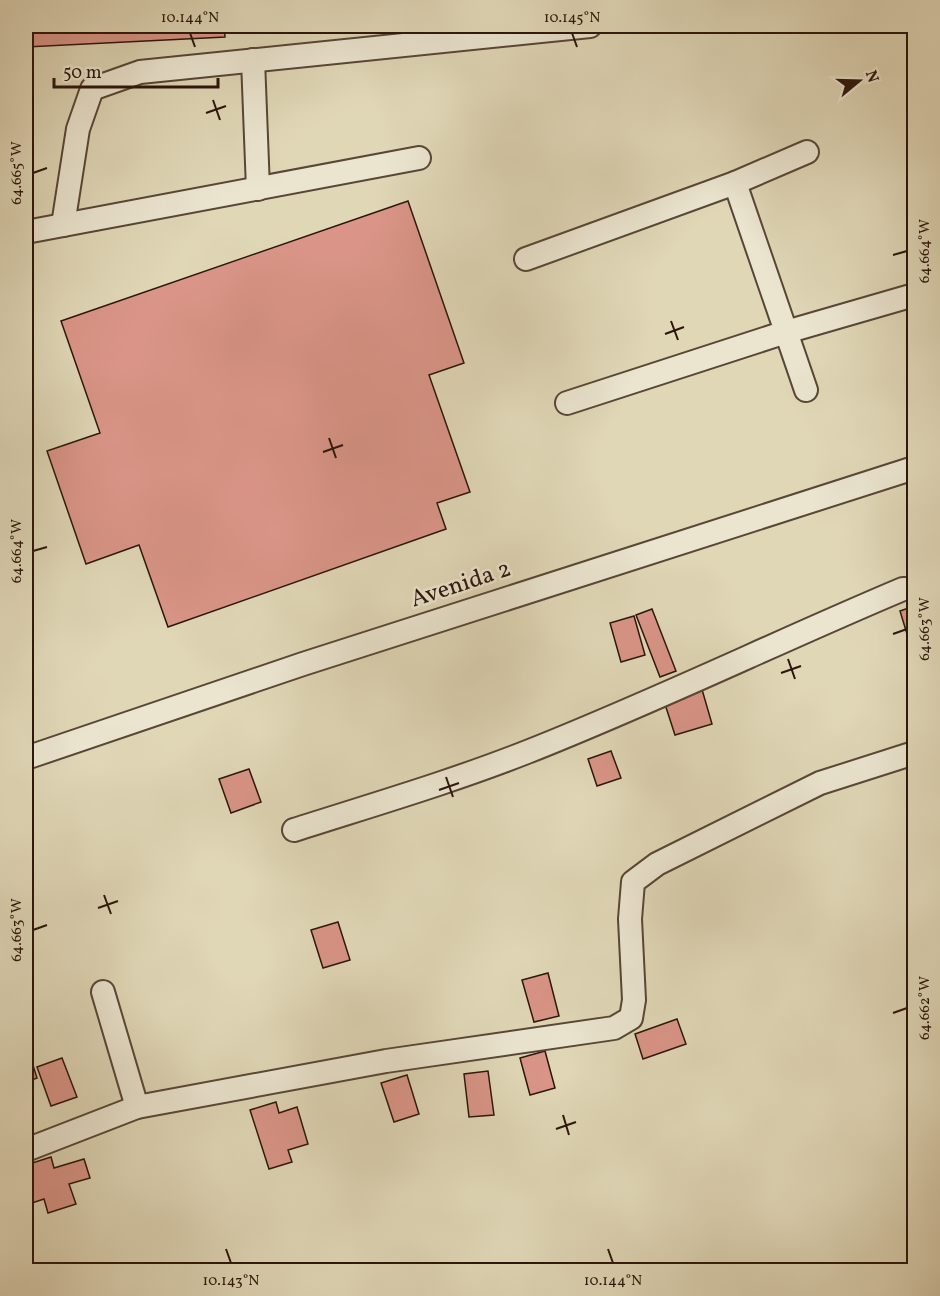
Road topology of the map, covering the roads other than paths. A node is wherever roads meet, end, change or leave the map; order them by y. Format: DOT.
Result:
graph roads {
  1 [pos="590,26"];
  2 [pos="253,60"];
  3 [pos="807,152"];
  4 [pos="419,158"];
  5 [pos="735,183"];
  6 [pos="258,189"];
  7 [pos="63,225"];
  8 [pos="26,232"];
  9 [pos="526,259"];
  10 [pos="915,296"];
  11 [pos="786,332"];
  12 [pos="806,390"];
  13 [pos="567,403"];
  14 [pos="915,468"];
  15 [pos="915,589"];
  16 [pos="915,753"];
  17 [pos="26,758"];
  18 [pos="294,830"];
  19 [pos="103,992"];
  20 [pos="136,1107"];
  21 [pos="26,1150"];
  1 -- 2 [label="street"];
  2 -- 6 [label="street"];
  2 -- 7 [label="street"];
  3 -- 5 [label="street"];
  4 -- 6 [label="street"];
  5 -- 9 [label="street"];
  5 -- 11 [label="street"];
  6 -- 7 [label="street"];
  7 -- 8 [label="street"];
  10 -- 11 [label="street"];
  11 -- 12 [label="street"];
  11 -- 13 [label="street"];
  14 -- 17 [label="street, Avenida 2"];
  15 -- 18 [label="street"];
  16 -- 20 [label="street"];
  19 -- 20 [label="street"];
  20 -- 21 [label="street"];
}
